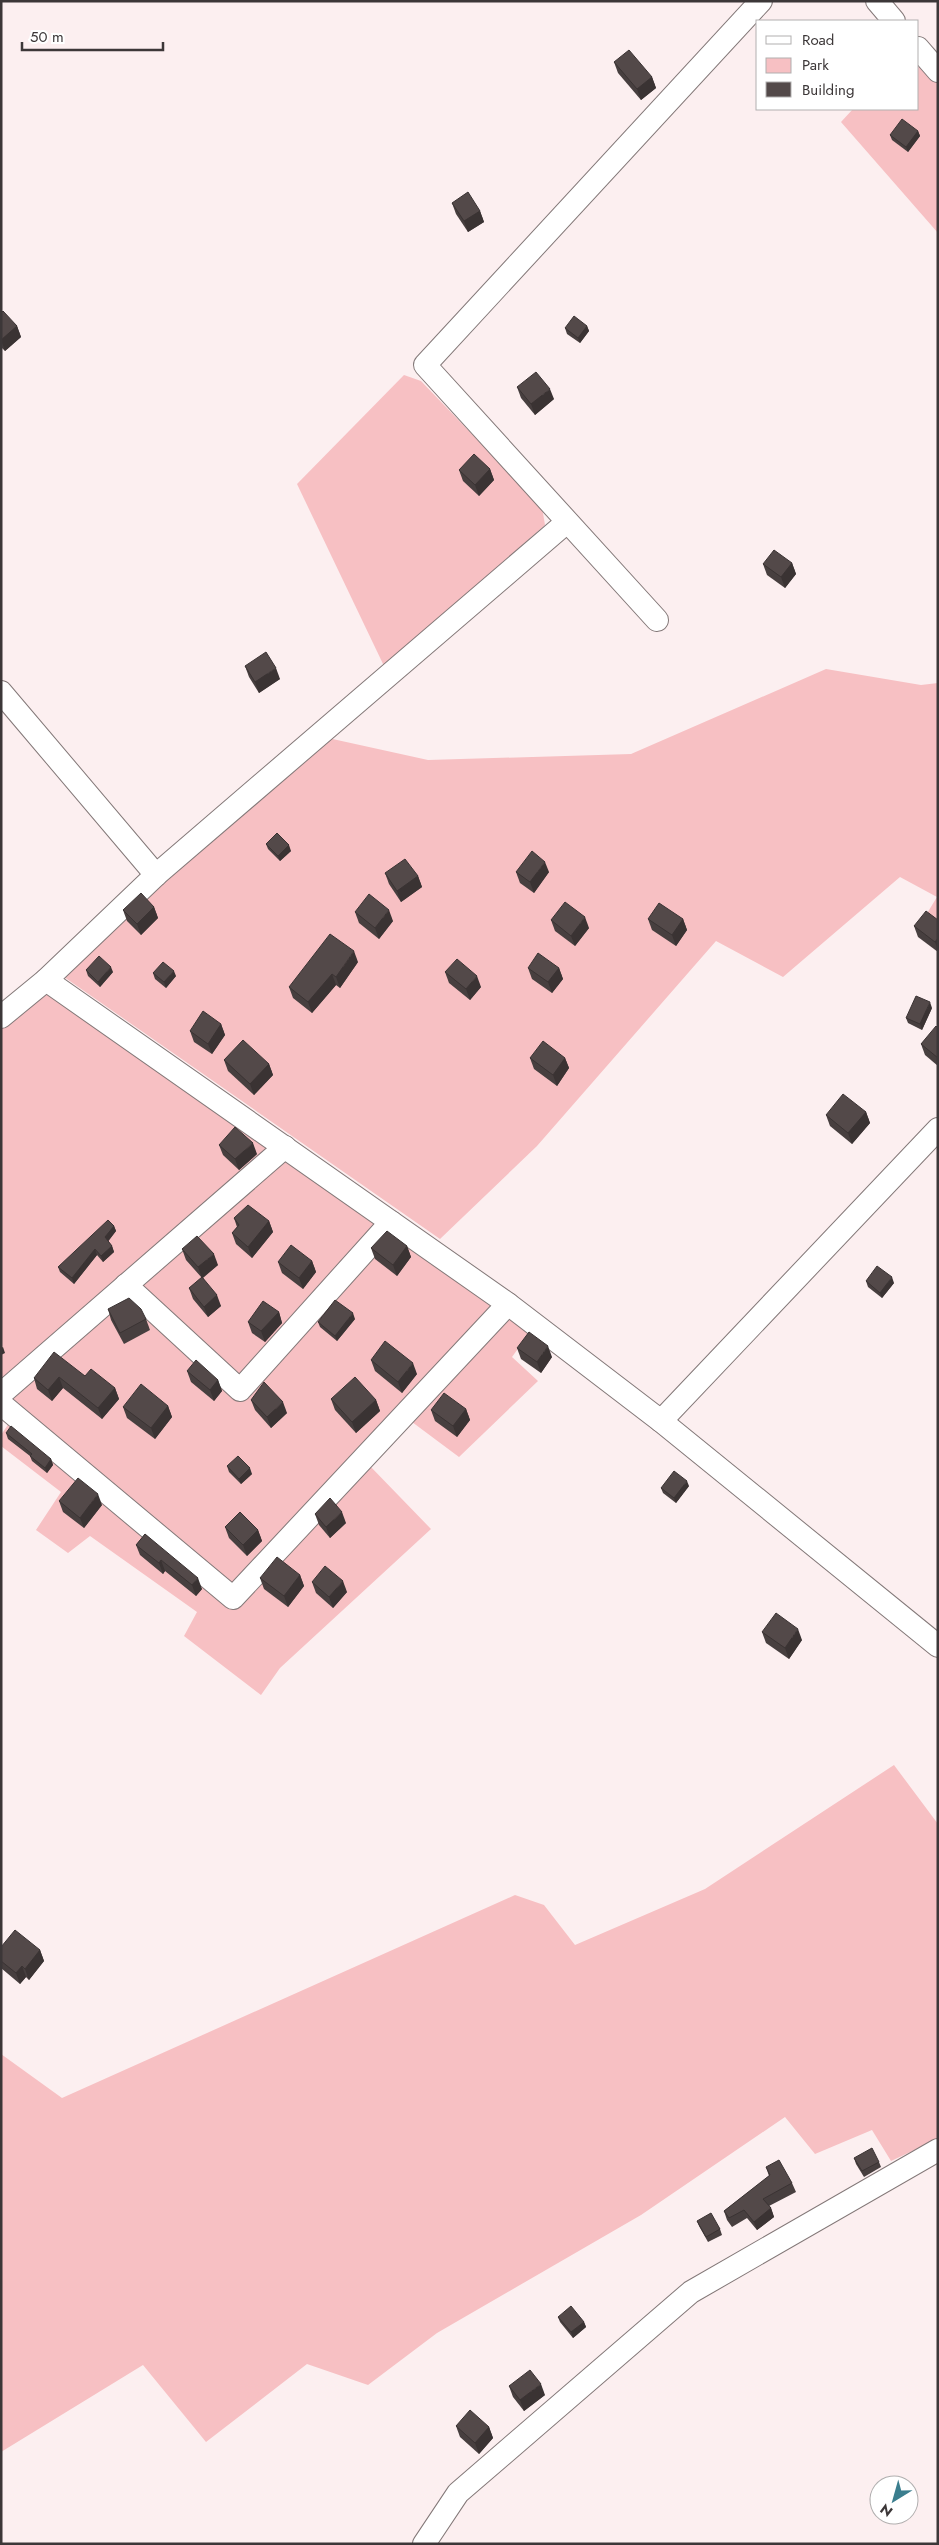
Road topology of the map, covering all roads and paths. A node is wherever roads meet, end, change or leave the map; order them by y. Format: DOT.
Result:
graph roads {
  1 [pos="761,1"];
  2 [pos="877,1"];
  3 [pos="893,20"];
  4 [pos="567,522"];
  5 [pos="657,620"];
  6 [pos="1,692"];
  7 [pos="156,875"];
  8 [pos="46,980"];
  9 [pos="1,1017"];
  10 [pos="938,1129"];
  11 [pos="285,1147"];
  12 [pos="391,1222"];
  13 [pos="126,1285"];
  14 [pos="508,1304"];
  15 [pos="1,1394"];
  16 [pos="1,1404"];
  17 [pos="661,1421"];
  18 [pos="938,1646"];
  19 [pos="938,2150"];
  20 [pos="424,2544"];
  1 -- 4 [label="street"];
  2 -- 3 [label="street"];
  4 -- 5 [label="street"];
  4 -- 7 [label="street"];
  6 -- 7 [label="street"];
  7 -- 8 [label="street"];
  8 -- 9 [label="street"];
  8 -- 11 [label="street"];
  10 -- 17 [label="street"];
  11 -- 12 [label="street"];
  11 -- 13 [label="street"];
  12 -- 13 [label="street"];
  12 -- 14 [label="street"];
  13 -- 15 [label="street"];
  14 -- 16 [label="street"];
  14 -- 17 [label="street"];
  17 -- 18 [label="street"];
  19 -- 20 [label="street"];
}
